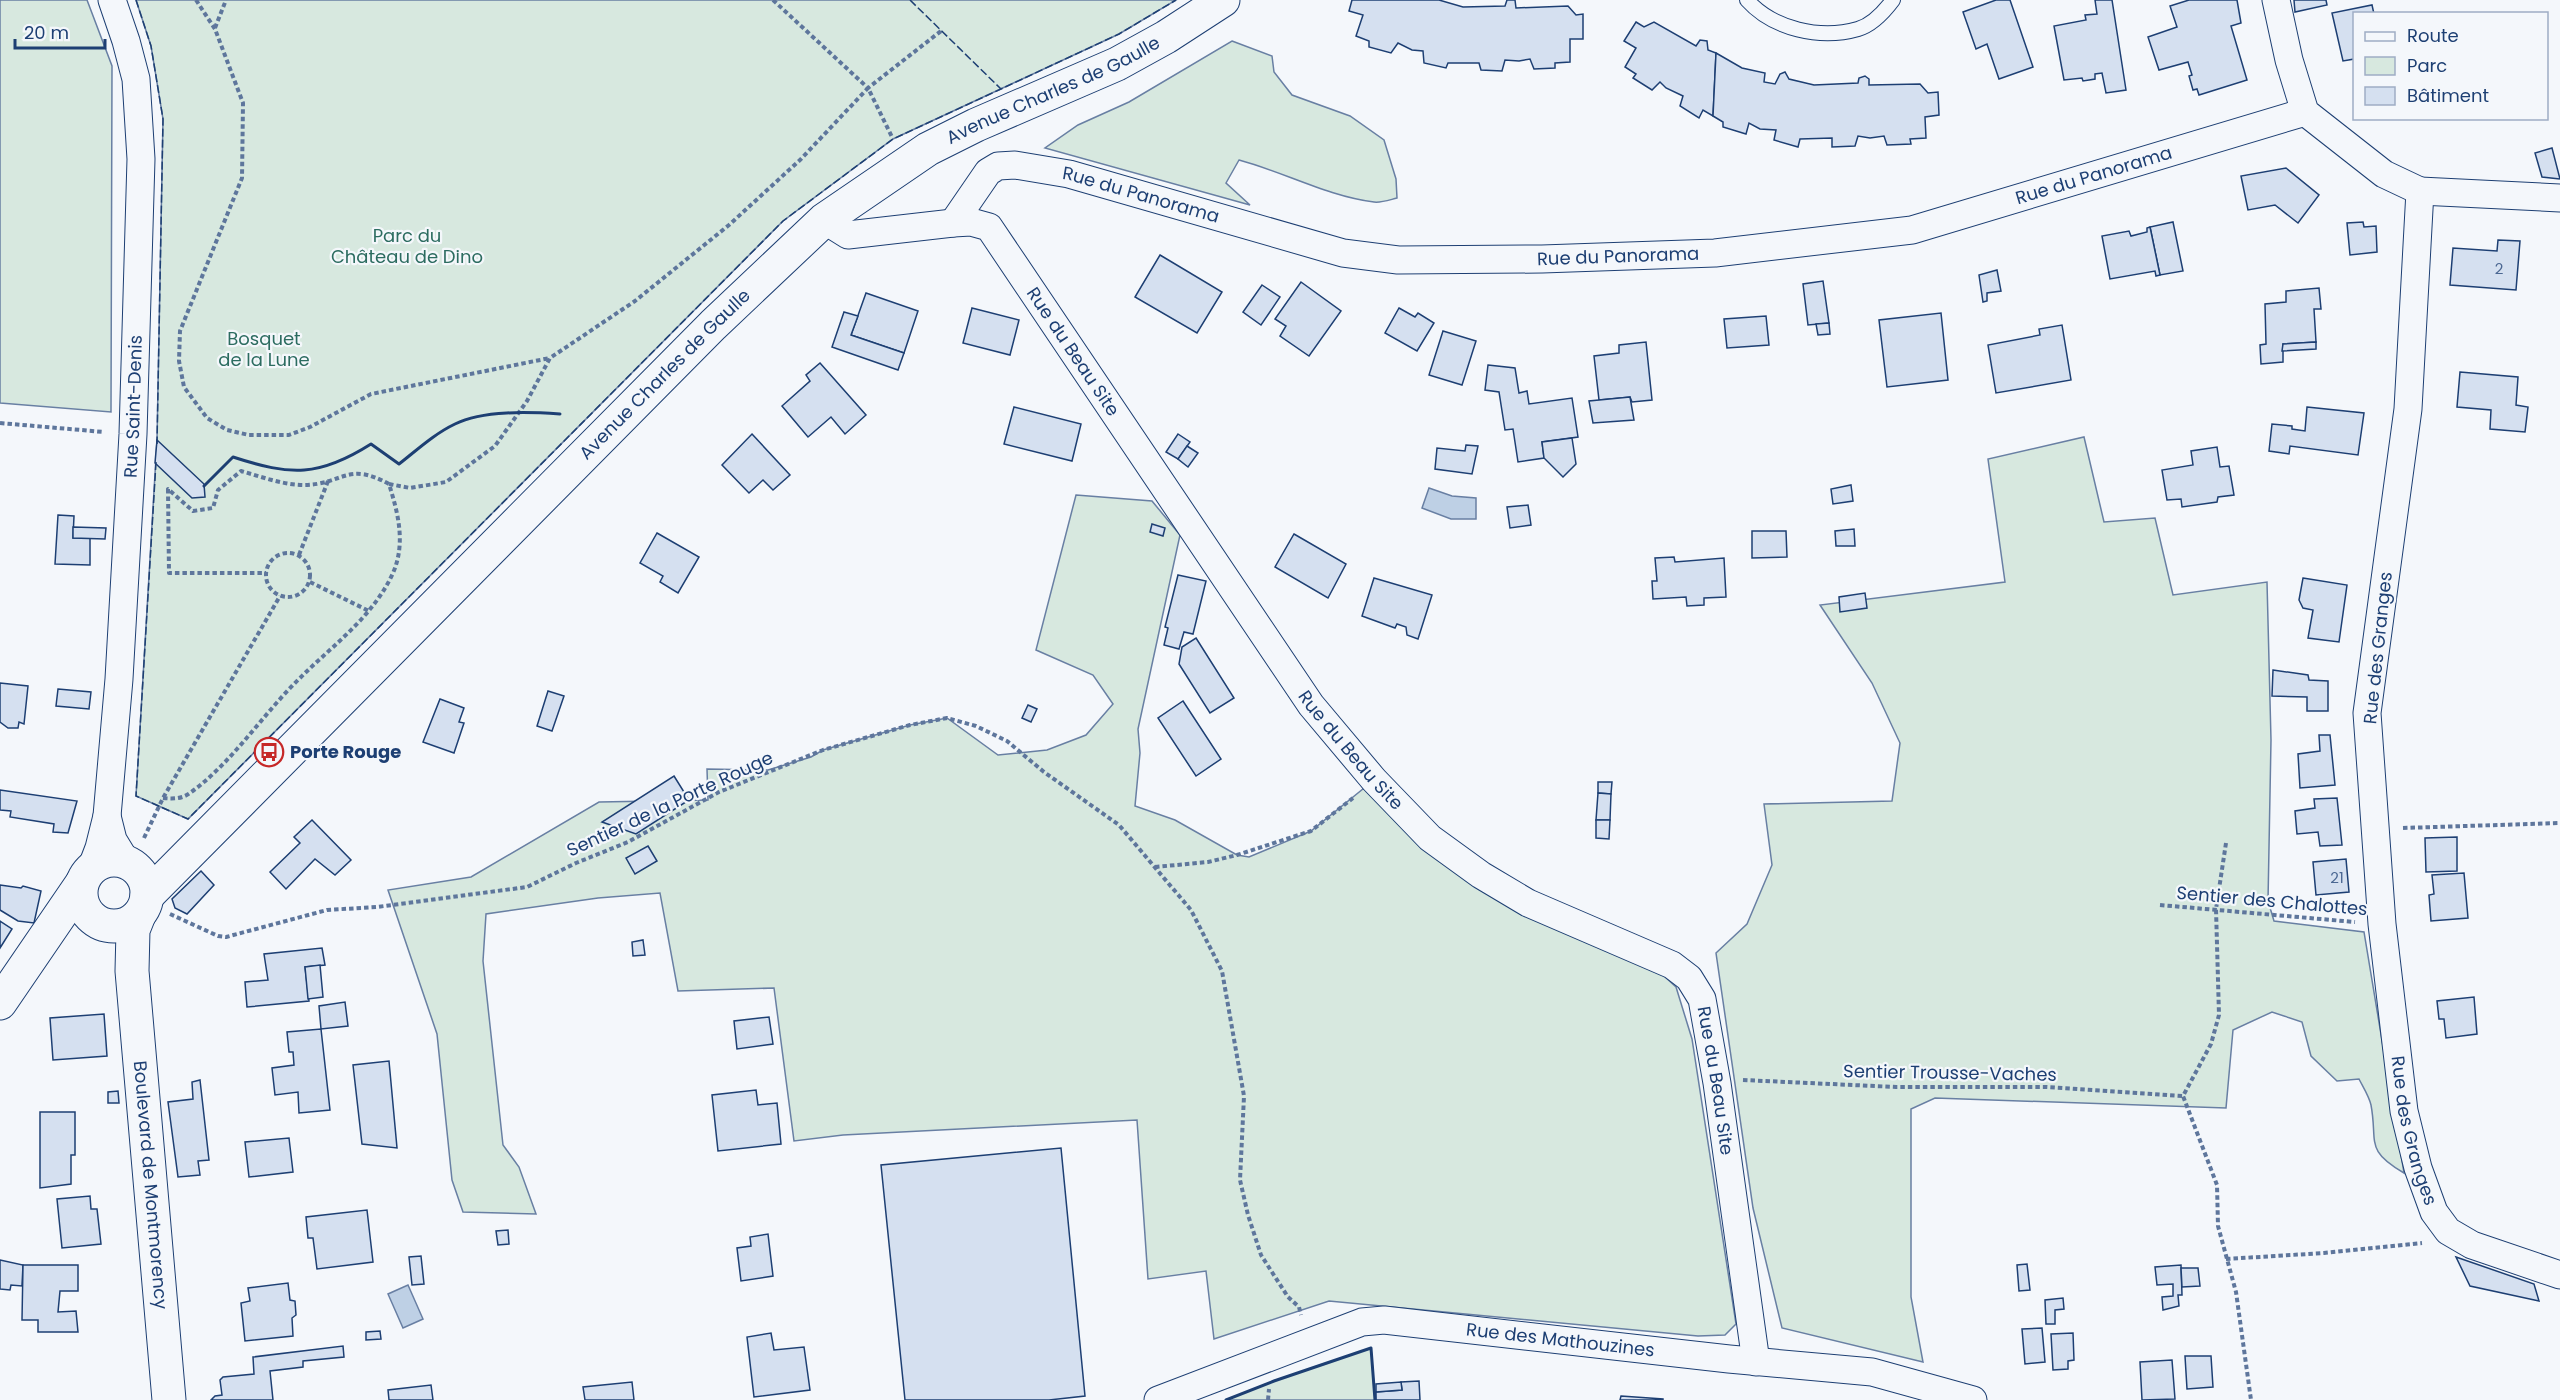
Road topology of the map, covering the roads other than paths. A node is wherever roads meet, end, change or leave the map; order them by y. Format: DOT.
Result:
graph roads {
  1 [pos="112,0"];
  2 [pos="1223,0"];
  3 [pos="1747,0"];
  4 [pos="1893,0"];
  5 [pos="2276,0"];
  6 [pos="2305,112"];
  7 [pos="2420,191"];
  8 [pos="2560,198"];
  9 [pos="824,220"];
  10 [pos="953,223"];
  11 [pos="107,816"];
  12 [pos="185,855"];
  13 [pos="129,864"];
  14 [pos="86,876"];
  15 [pos="130,913"];
  16 [pos="29,963"];
  17 [pos="0,1003"];
  18 [pos="2560,1275"];
  19 [pos="1756,1362"];
  20 [pos="169,1400"];
  21 [pos="1158,1400"];
  22 [pos="1973,1400"];
  1 -- 11 [label="street, Rue Saint-Denis"];
  2 -- 9 [label="main road, Avenue Charles de Gaulle"];
  3 -- 4 [label="lane"];
  5 -- 6 [label="street"];
  6 -- 7 [label="street"];
  6 -- 10 [label="street, Rue du Panorama"];
  7 -- 8 [label="street"];
  7 -- 18 [label="street, Rue des Granges"];
  9 -- 10 [label="street, Rue du Beau Site"];
  9 -- 12 [label="main road, Avenue Charles de Gaulle"];
  10 -- 19 [label="street, Rue du Beau Site"];
  11 -- 13 [label="street, Rue Saint-Denis"];
  11 -- 14 [label="street, Rue Saint-Denis"];
  12 -- 13 [label="main road, Avenue Charles de Gaulle"];
  12 -- 15 [label="main road, Avenue Charles de Gaulle"];
  13 -- 14 [label="main road"];
  13 -- 15 [label="main road"];
  14 -- 15 [label="main road"];
  14 -- 16 [label="main road, Avenue Charles de Gaulle"];
  15 -- 16 [label="main road, Avenue Charles de Gaulle"];
  15 -- 20 [label="main road, Boulevard de Montmorency"];
  16 -- 17 [label="main road, Avenue Charles de Gaulle"];
  19 -- 21 [label="street, Rue des Mathouzines"];
  19 -- 22 [label="street, Rue des Mathouzines"];
}
